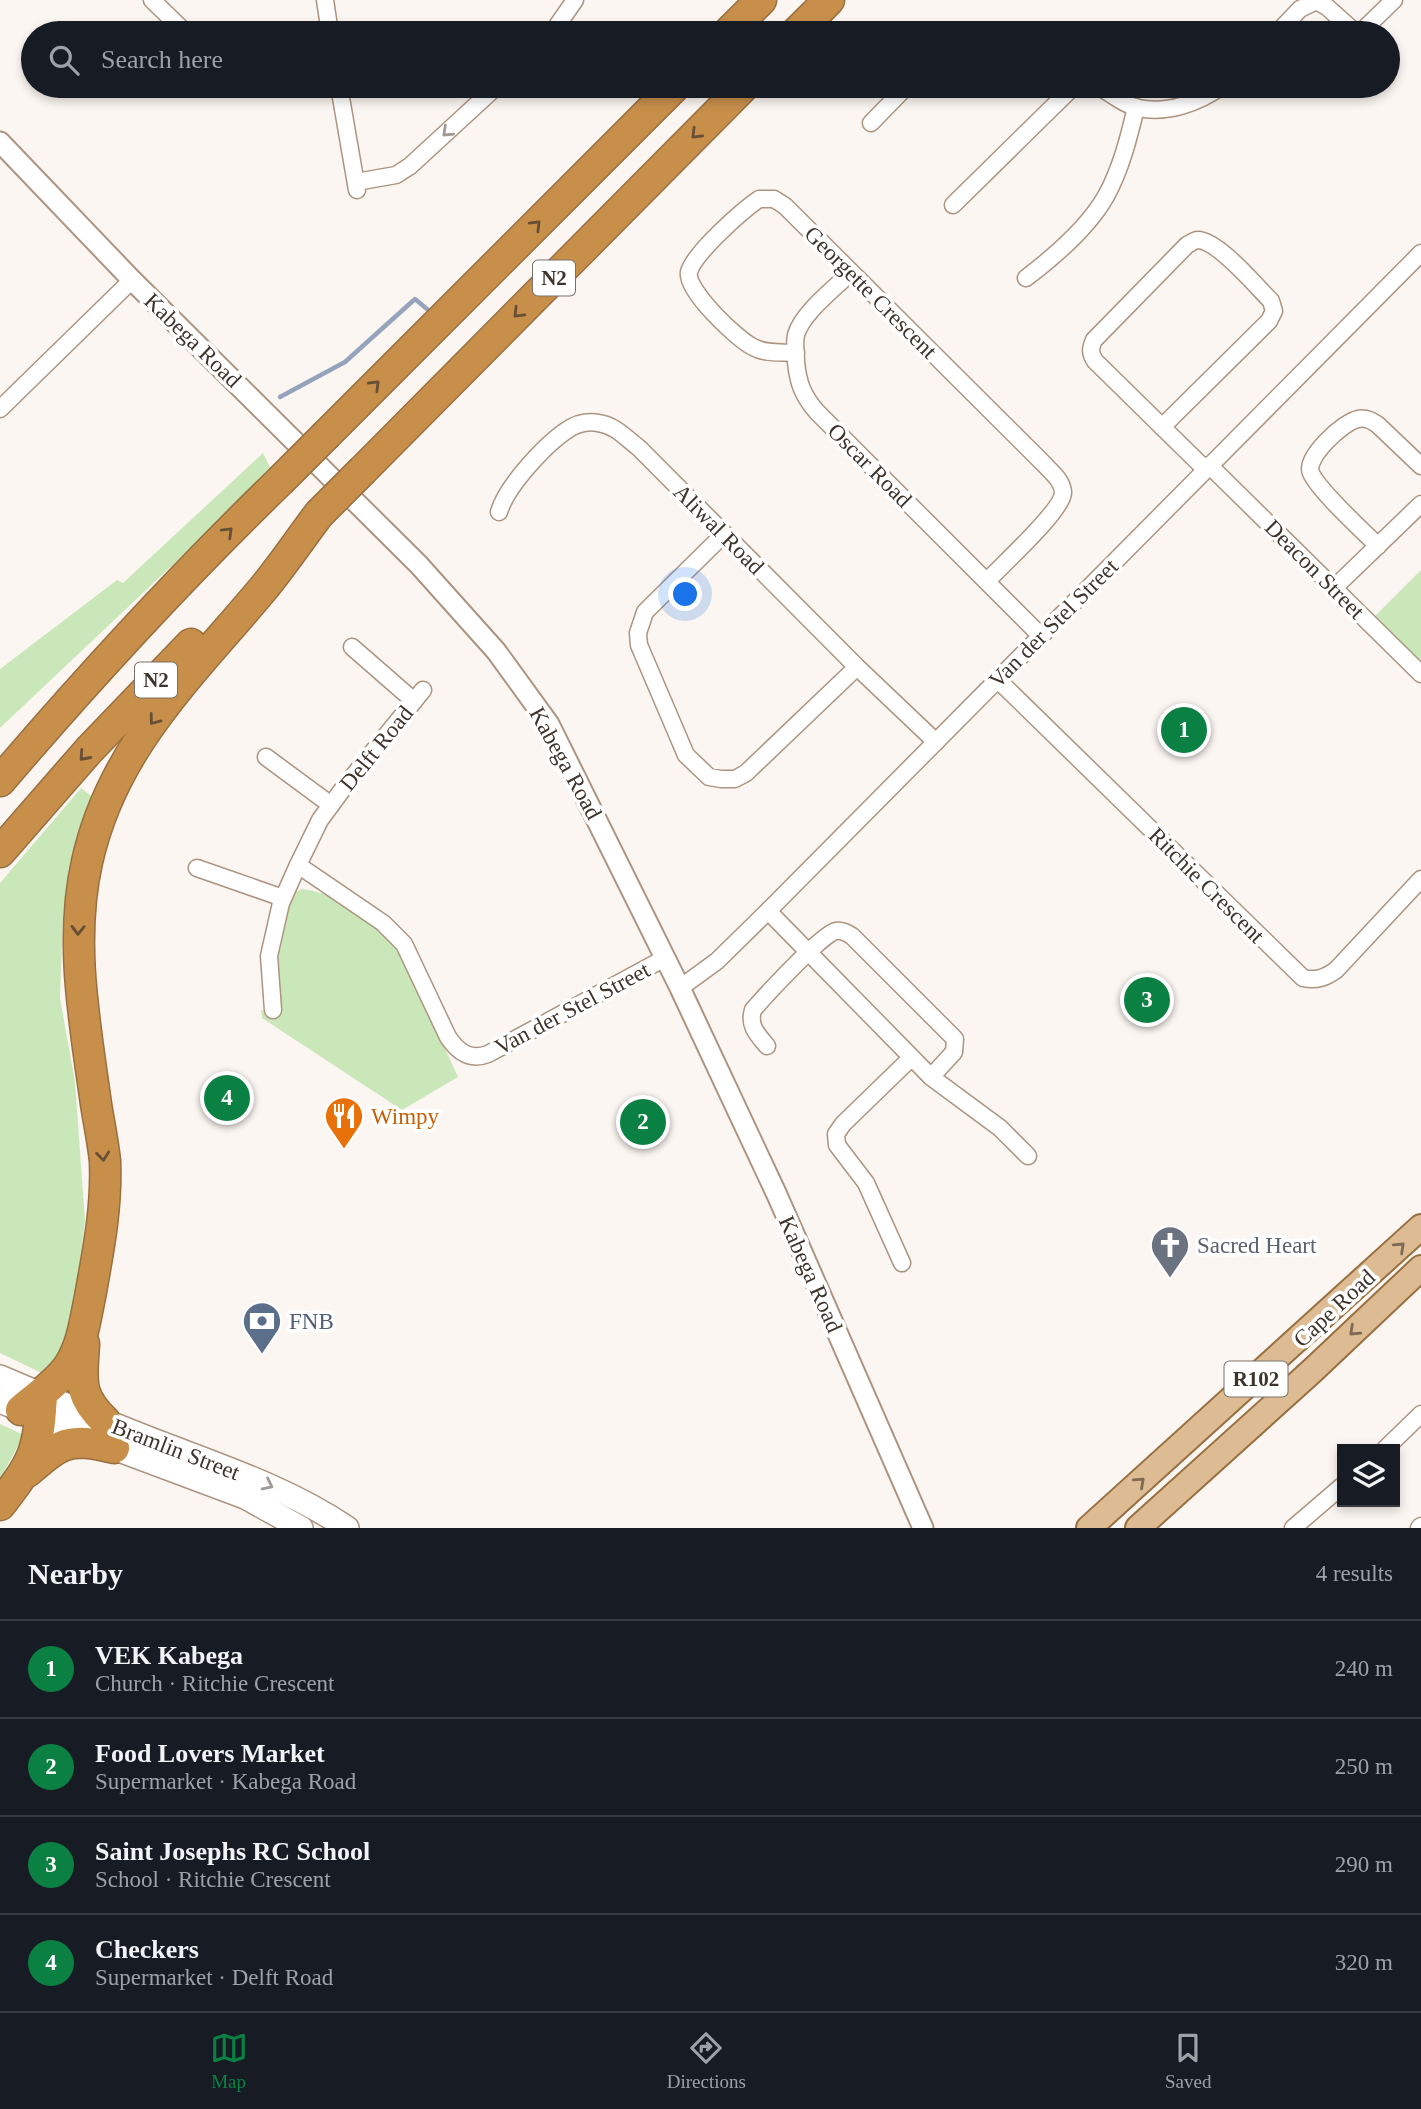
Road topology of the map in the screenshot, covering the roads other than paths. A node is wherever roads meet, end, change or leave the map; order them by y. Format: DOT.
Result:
graph roads {
  1 [pos="152,0"];
  2 [pos="326,0"];
  3 [pos="575,0"];
  4 [pos="761,0"];
  5 [pos="829,0"];
  6 [pos="1394,0"];
  7 [pos="174,21"];
  8 [pos="329,21"];
  9 [pos="560,21"];
  10 [pos="740,21"];
  11 [pos="808,21"];
  12 [pos="1288,21"];
  13 [pos="1344,21"];
  14 [pos="1371,21"];
  15 [pos="341,98"];
  16 [pos="484,98"];
  17 [pos="663,98"];
  18 [pos="732,98"];
  19 [pos="895,98"];
  20 [pos="1062,98"];
  21 [pos="1120,98"];
  22 [pos="1204,98"];
  23 [pos="1136,107"];
  24 [pos="871,123"];
  25 [pos="0,142"];
  26 [pos="953,205"];
  27 [pos="1421,253"];
  28 [pos="850,273"];
  29 [pos="1026,278"];
  30 [pos="132,280"];
  31 [pos="796,353"];
  32 [pos="0,409"];
  33 [pos="1162,427"];
  34 [pos="1421,466"];
  35 [pos="1207,467"];
  36 [pos="1421,504"];
  37 [pos="499,512"];
  38 [pos="319,514"];
  39 [pos="724,534"];
  40 [pos="1378,546"];
  41 [pos="203,556"];
  42 [pos="987,581"];
  43 [pos="1334,587"];
  44 [pos="1041,636"];
  45 [pos="352,647"];
  46 [pos="857,667"];
  47 [pos="1421,674"];
  48 [pos="997,679"];
  49 [pos="936,742"];
  50 [pos="0,754"];
  51 [pos="266,757"];
  52 [pos="0,781"];
  53 [pos="331,805"];
  54 [pos="0,852"];
  55 [pos="298,865"];
  56 [pos="197,868"];
  57 [pos="1421,879"];
  58 [pos="283,898"];
  59 [pos="768,911"];
  60 [pos="808,953"];
  61 [pos="665,958"];
  62 [pos="680,988"];
  63 [pos="273,1010"];
  64 [pos="767,1046"];
  65 [pos="911,1058"];
  66 [pos="931,1077"];
  67 [pos="1028,1156"];
  68 [pos="1421,1227"];
  69 [pos="902,1263"];
  70 [pos="1421,1268"];
  71 [pos="84,1330"];
  72 [pos="0,1377"];
  73 [pos="29,1404"];
  74 [pos="1421,1414"];
  75 [pos="109,1435"];
  76 [pos="1390,1444"];
  77 [pos="21,1477"];
  78 [pos="1337,1490"];
  79 [pos="0,1505"];
  80 [pos="347,1527"];
  81 [pos="301,1528"];
  82 [pos="923,1528"];
  83 [pos="1089,1528"];
  84 [pos="1138,1528"];
  85 [pos="1293,1528"];
  1 -- 7 [label="street"];
  2 -- 8 [label="street"];
  3 -- 9 [label="street"];
  4 -- 10 [label="highway"];
  5 -- 11 [label="highway"];
  6 -- 14 [label="street"];
  12 -- 13 [label="street"];
  16 -- 15 [label="street, one-way"];
  41 -- 17 [label="highway, N2, one-way, bridge"];
  18 -- 38 [label="highway, N2, one-way, bridge"];
  19 -- 24 [label="street"];
  20 -- 26 [label="street"];
  21 -- 23 [label="street"];
  22 -- 23 [label="street"];
  23 -- 29 [label="street"];
  25 -- 30 [label="street, Kabega Road"];
  27 -- 35 [label="street, Van der Stel Street"];
  28 -- 31 [label="street, Oscar Road"];
  28 -- 31 [label="street, Georgette Crescent"];
  28 -- 42 [label="street, Georgette Crescent"];
  30 -- 32 [label="street"];
  30 -- 61 [label="street, Kabega Road"];
  31 -- 42 [label="street, Oscar Road"];
  33 -- 33 [label="street, Deacon Street"];
  33 -- 35 [label="street, Deacon Street"];
  34 -- 40 [label="street"];
  35 -- 43 [label="street, Deacon Street"];
  35 -- 44 [label="street, Van der Stel Street"];
  36 -- 40 [label="street"];
  37 -- 39 [label="street, Aliwal Road"];
  38 -- 54 [label="highway, N2, one-way"];
  38 -- 71 [label="highway, one-way"];
  39 -- 46 [label="street, Aliwal Road"];
  39 -- 46 [label="street"];
  40 -- 43 [label="street"];
  41 -- 50 [label="highway"];
  41 -- 52 [label="highway, N2"];
  42 -- 44 [label="street, Oscar Road"];
  43 -- 47 [label="street, Deacon Street"];
  44 -- 48 [label="street, Van der Stel Street"];
  45 -- 53 [label="street, Delft Road"];
  46 -- 49 [label="street, Aliwal Road"];
  48 -- 49 [label="street, Van der Stel Street"];
  48 -- 57 [label="street, Ritchie Crescent"];
  49 -- 59 [label="street, Van der Stel Street"];
  51 -- 53 [label="street, Delft Road"];
  53 -- 55 [label="street, Delft Road"];
  55 -- 58 [label="street, Delft Road"];
  55 -- 61 [label="street, Van der Stel Street"];
  56 -- 58 [label="street"];
  58 -- 63 [label="street, Delft Road"];
  59 -- 60 [label="street"];
  59 -- 62 [label="street, Van der Stel Street"];
  60 -- 64 [label="street"];
  60 -- 65 [label="street"];
  60 -- 66 [label="street"];
  61 -- 62 [label="street, Kabega Road"];
  62 -- 82 [label="street, Kabega Road"];
  65 -- 66 [label="street"];
  65 -- 69 [label="street"];
  66 -- 67 [label="street"];
  83 -- 68 [label="main road, Cape Road / R102, one-way"];
  70 -- 84 [label="main road, Cape Road / R102, one-way"];
  71 -- 73 [label="highway"];
  71 -- 75 [label="highway"];
  72 -- 73 [label="main road, Bramlin Street"];
  73 -- 75 [label="main road, Bramlin Street"];
  73 -- 77 [label="highway"];
  74 -- 76 [label="street"];
  75 -- 77 [label="highway"];
  75 -- 80 [label="main road, Bramlin Street, one-way"];
  75 -- 81 [label="main road, Bramlin Street"];
  77 -- 79 [label="highway"];
  78 -- 85 [label="street"];
}
